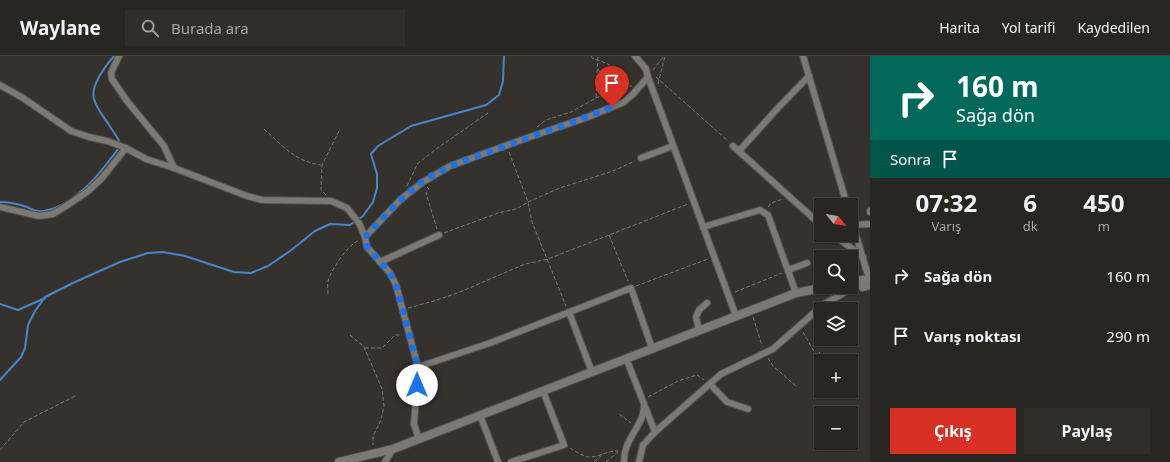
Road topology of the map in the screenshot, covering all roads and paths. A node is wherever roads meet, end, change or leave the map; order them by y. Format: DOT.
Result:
graph roads {
  1 [pos="119,56"];
  2 [pos="591,56"];
  3 [pos="598,56"];
  4 [pos="635,56"];
  5 [pos="665,56"];
  6 [pos="803,56"];
  7 [pos="598,60"];
  8 [pos="597,68"];
  9 [pos="809,76"];
  10 [pos="648,77"];
  11 [pos="0,85"];
  12 [pos="624,86"];
  13 [pos="640,86"];
  14 [pos="620,88"];
  15 [pos="596,98"];
  16 [pos="488,113"];
  17 [pos="264,129"];
  18 [pos="340,129"];
  19 [pos="530,137"];
  20 [pos="507,145"];
  21 [pos="121,146"];
  22 [pos="673,146"];
  23 [pos="733,146"];
  24 [pos="739,152"];
  25 [pos="641,158"];
  26 [pos="322,165"];
  27 [pos="174,168"];
  28 [pos="423,182"];
  29 [pos="406,187"];
  30 [pos="789,197"];
  31 [pos="845,198"];
  32 [pos="331,201"];
  33 [pos="528,202"];
  34 [pos="694,202"];
  35 [pos="0,207"];
  36 [pos="763,212"];
  37 [pos="814,219"];
  38 [pos="870,224"];
  39 [pos="858,225"];
  40 [pos="703,227"];
  41 [pos="439,235"];
  42 [pos="609,235"];
  43 [pos="365,237"];
  44 [pos="843,242"];
  45 [pos="858,242"];
  46 [pos="714,256"];
  47 [pos="862,256"];
  48 [pos="548,259"];
  49 [pos="380,262"];
  50 [pos="807,263"];
  51 [pos="788,270"];
  52 [pos="870,281"];
  53 [pos="858,283"];
  54 [pos="631,288"];
  55 [pos="814,289"];
  56 [pos="796,293"];
  57 [pos="328,294"];
  58 [pos="841,294"];
  59 [pos="729,295"];
  60 [pos="838,296"];
  61 [pos="831,302"];
  62 [pos="706,303"];
  63 [pos="402,309"];
  64 [pos="751,310"];
  65 [pos="569,312"];
  66 [pos="814,315"];
  67 [pos="736,316"];
  68 [pos="799,326"];
  69 [pos="699,330"];
  70 [pos="350,335"];
  71 [pos="411,338"];
  72 [pos="364,347"];
  73 [pos="652,348"];
  74 [pos="820,352"];
  75 [pos="764,354"];
  76 [pos="626,358"];
  77 [pos="418,367"];
  78 [pos="592,372"];
  79 [pos="710,384"];
  80 [pos="797,387"];
  81 [pos="543,391"];
  82 [pos="77,395"];
  83 [pos="644,403"];
  84 [pos="748,408"];
  85 [pos="619,414"];
  86 [pos="480,415"];
  87 [pos="637,426"];
  88 [pos="655,432"];
  89 [pos="419,439"];
  90 [pos="564,445"];
  91 [pos="393,449"];
  92 [pos="0,450"];
  93 [pos="373,454"];
  94 [pos="604,454"];
  95 [pos="339,462"];
  96 [pos="385,462"];
  97 [pos="498,462"];
  98 [pos="511,462"];
  99 [pos="594,462"];
  100 [pos="606,462"];
  101 [pos="624,462"];
  102 [pos="639,462"];
  1 -- 27 [label="street"];
  2 -- 7 [label="path"];
  3 -- 7 [label="path"];
  4 -- 10 [label="street"];
  5 -- 10 [label="path"];
  5 -- 23 [label="path"];
  6 -- 9 [label="street"];
  7 -- 8 [label="path"];
  7 -- 12 [label="path"];
  8 -- 14 [label="path"];
  8 -- 15 [label="path"];
  9 -- 24 [label="street"];
  9 -- 31 [label="street"];
  10 -- 13 [label="street"];
  10 -- 22 [label="street"];
  11 -- 21 [label="street"];
  12 -- 13 [label="path"];
  12 -- 14 [label="path"];
  13 -- 19 [label="street"];
  14 -- 15 [label="path"];
  15 -- 19 [label="path"];
  16 -- 29 [label="path"];
  17 -- 26 [label="path"];
  18 -- 26 [label="path"];
  19 -- 20 [label="street"];
  20 -- 28 [label="street"];
  20 -- 33 [label="path"];
  21 -- 27 [label="street"];
  21 -- 35 [label="street"];
  22 -- 25 [label="street"];
  22 -- 34 [label="street"];
  23 -- 24 [label="street"];
  24 -- 30 [label="street"];
  25 -- 33 [label="path"];
  26 -- 32 [label="path"];
  27 -- 32 [label="street"];
  28 -- 41 [label="path"];
  28 -- 43 [label="street"];
  30 -- 36 [label="path"];
  30 -- 37 [label="street"];
  32 -- 43 [label="street"];
  33 -- 41 [label="path"];
  33 -- 48 [label="path"];
  34 -- 40 [label="street"];
  34 -- 42 [label="path"];
  36 -- 40 [label="street"];
  36 -- 51 [label="street"];
  38 -- 39 [label="street"];
  40 -- 46 [label="street"];
  41 -- 49 [label="street"];
  42 -- 48 [label="path"];
  42 -- 54 [label="path"];
  43 -- 49 [label="street"];
  43 -- 57 [label="path"];
  44 -- 47 [label="street"];
  45 -- 47 [label="street"];
  46 -- 54 [label="path"];
  46 -- 59 [label="street"];
  47 -- 52 [label="street"];
  48 -- 63 [label="path"];
  48 -- 65 [label="path"];
  49 -- 63 [label="street"];
  50 -- 51 [label="street"];
  51 -- 56 [label="street"];
  51 -- 59 [label="path"];
  52 -- 53 [label="street"];
  54 -- 65 [label="street"];
  54 -- 73 [label="street"];
  55 -- 56 [label="street"];
  56 -- 64 [label="street"];
  58 -- 60 [label="street"];
  59 -- 67 [label="street"];
  60 -- 61 [label="street"];
  62 -- 69 [label="street"];
  63 -- 71 [label="street"];
  64 -- 67 [label="street"];
  64 -- 75 [label="path"];
  65 -- 77 [label="street"];
  65 -- 78 [label="street"];
  66 -- 68 [label="street"];
  67 -- 69 [label="street"];
  68 -- 74 [label="path"];
  68 -- 75 [label="street"];
  69 -- 73 [label="street"];
  70 -- 72 [label="path"];
  71 -- 72 [label="path"];
  71 -- 77 [label="street"];
  72 -- 93 [label="path"];
  73 -- 76 [label="street"];
  75 -- 79 [label="street"];
  75 -- 80 [label="path"];
  76 -- 78 [label="street"];
  76 -- 83 [label="street"];
  77 -- 89 [label="street"];
  78 -- 81 [label="street"];
  79 -- 83 [label="path"];
  79 -- 84 [label="street"];
  79 -- 88 [label="street"];
  81 -- 86 [label="street"];
  81 -- 90 [label="street"];
  82 -- 92 [label="path"];
  83 -- 87 [label="street"];
  83 -- 88 [label="street"];
  85 -- 87 [label="path"];
  86 -- 89 [label="street"];
  86 -- 97 [label="street"];
  87 -- 101 [label="street"];
  88 -- 102 [label="street"];
  89 -- 91 [label="street"];
  90 -- 94 [label="path"];
  90 -- 98 [label="street"];
  91 -- 93 [label="street"];
  91 -- 96 [label="street"];
  93 -- 95 [label="street"];
  94 -- 99 [label="path"];
  94 -- 100 [label="path"];
}
